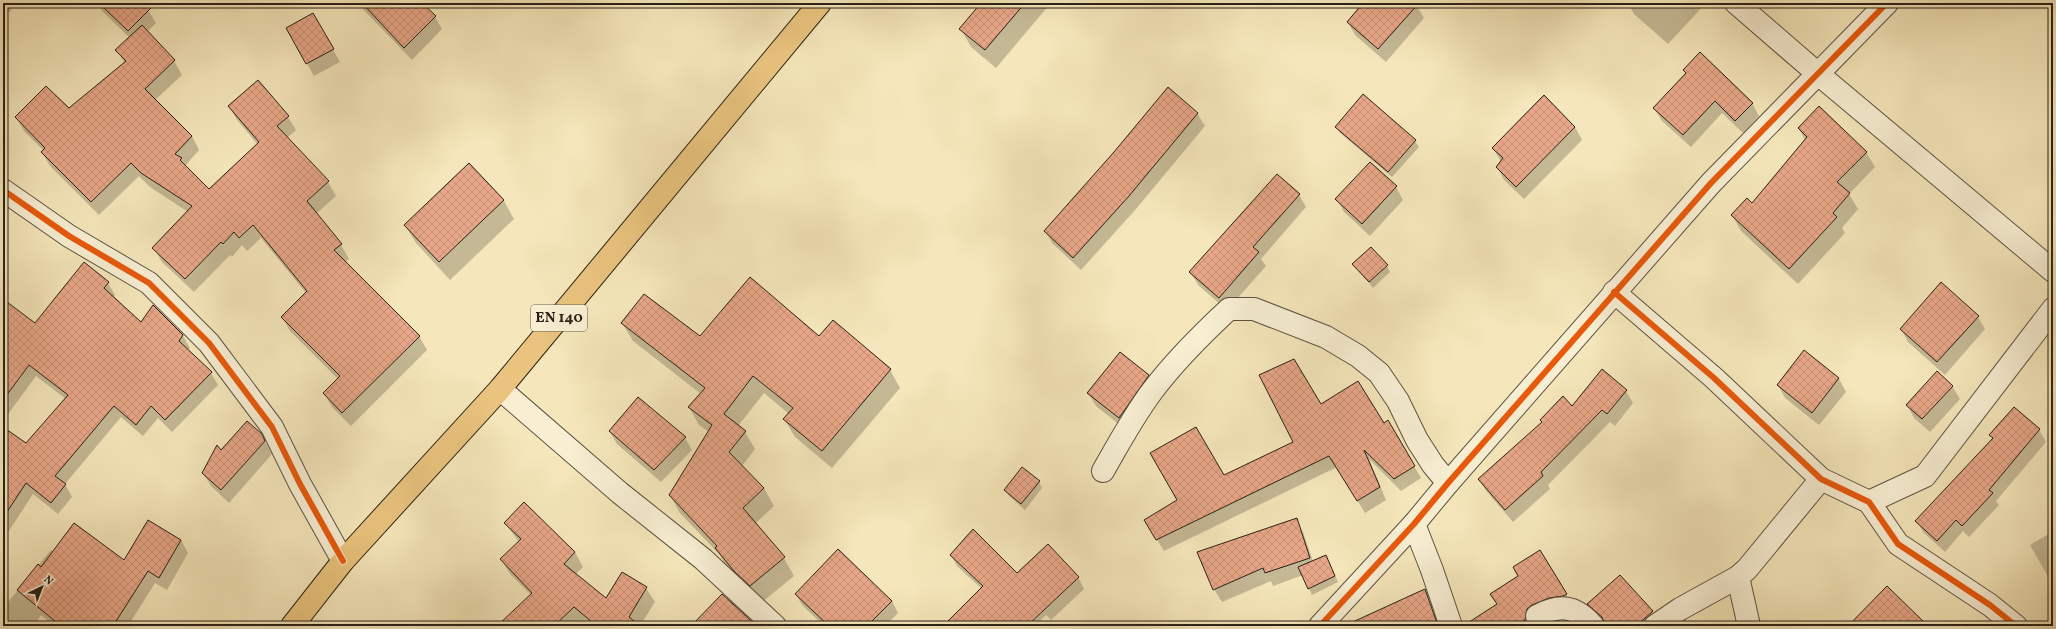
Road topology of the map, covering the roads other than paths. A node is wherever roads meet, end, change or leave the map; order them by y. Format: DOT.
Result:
graph roads {
  1 [pos="820,3"];
  2 [pos="1736,3"];
  3 [pos="1887,3"];
  4 [pos="1817,73"];
  5 [pos="3,190"];
  6 [pos="2053,271"];
  7 [pos="1614,292"];
  8 [pos="2053,309"];
  9 [pos="500,390"];
  10 [pos="1103,471"];
  11 [pos="1821,479"];
  12 [pos="1448,482"];
  13 [pos="1869,502"];
  14 [pos="1414,524"];
  15 [pos="343,561"];
  16 [pos="1738,577"];
  17 [pos="1537,616"];
  18 [pos="292,626"];
  19 [pos="775,626"];
  20 [pos="1320,626"];
  21 [pos="1451,626"];
  22 [pos="1593,626"];
  23 [pos="1655,626"];
  24 [pos="1749,626"];
  25 [pos="2016,626"];
  1 -- 9 [label="main road, EN 140"];
  2 -- 4 [label="street"];
  3 -- 4 [label="street"];
  4 -- 6 [label="street"];
  4 -- 7 [label="street"];
  5 -- 15 [label="street"];
  7 -- 11 [label="street"];
  7 -- 12 [label="street"];
  8 -- 13 [label="street"];
  9 -- 15 [label="main road, EN 140"];
  9 -- 19 [label="street"];
  10 -- 12 [label="street"];
  11 -- 13 [label="street"];
  11 -- 16 [label="street"];
  12 -- 14 [label="street"];
  13 -- 25 [label="street"];
  14 -- 20 [label="street"];
  14 -- 21 [label="street"];
  15 -- 18 [label="main road, EN 140"];
  16 -- 23 [label="street"];
  16 -- 24 [label="street"];
  17 -- 22 [label="street"];
}
